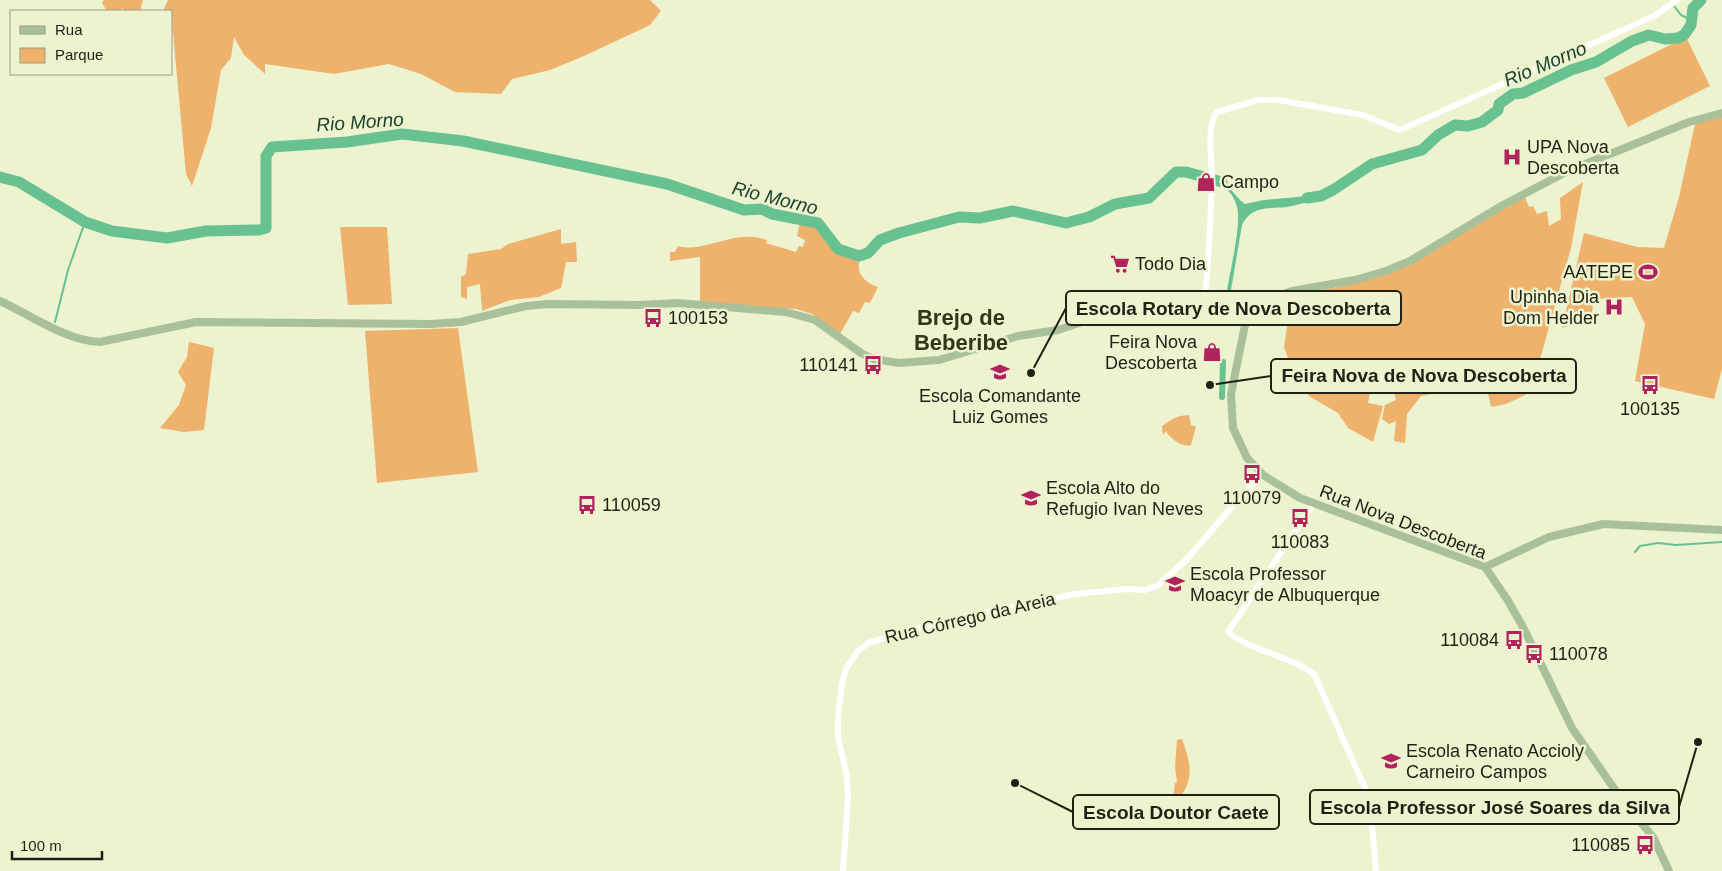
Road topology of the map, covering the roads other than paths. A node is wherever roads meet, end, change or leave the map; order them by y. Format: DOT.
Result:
graph roads {
  1 [pos="1677,0"];
  2 [pos="1722,113"];
  3 [pos="1205,297"];
  4 [pos="0,301"];
  5 [pos="1254,307"];
  6 [pos="1263,475"];
  7 [pos="1313,504"];
  8 [pos="1722,530"];
  9 [pos="1485,567"];
  10 [pos="843,871"];
  11 [pos="1376,871"];
  12 [pos="1669,871"];
  1 -- 3 [label="street"];
  2 -- 5 [label="main road"];
  3 -- 4 [label="main road"];
  3 -- 5 [label="main road"];
  5 -- 6 [label="main road, Rua Nova Descoberta"];
  6 -- 7 [label="main road, Rua Nova Descoberta"];
  6 -- 10 [label="street, Rua Córrego da Areia"];
  7 -- 9 [label="main road, Rua Nova Descoberta"];
  7 -- 11 [label="street"];
  8 -- 9 [label="main road"];
  9 -- 12 [label="main road, Rua Nova Descoberta"];
}
